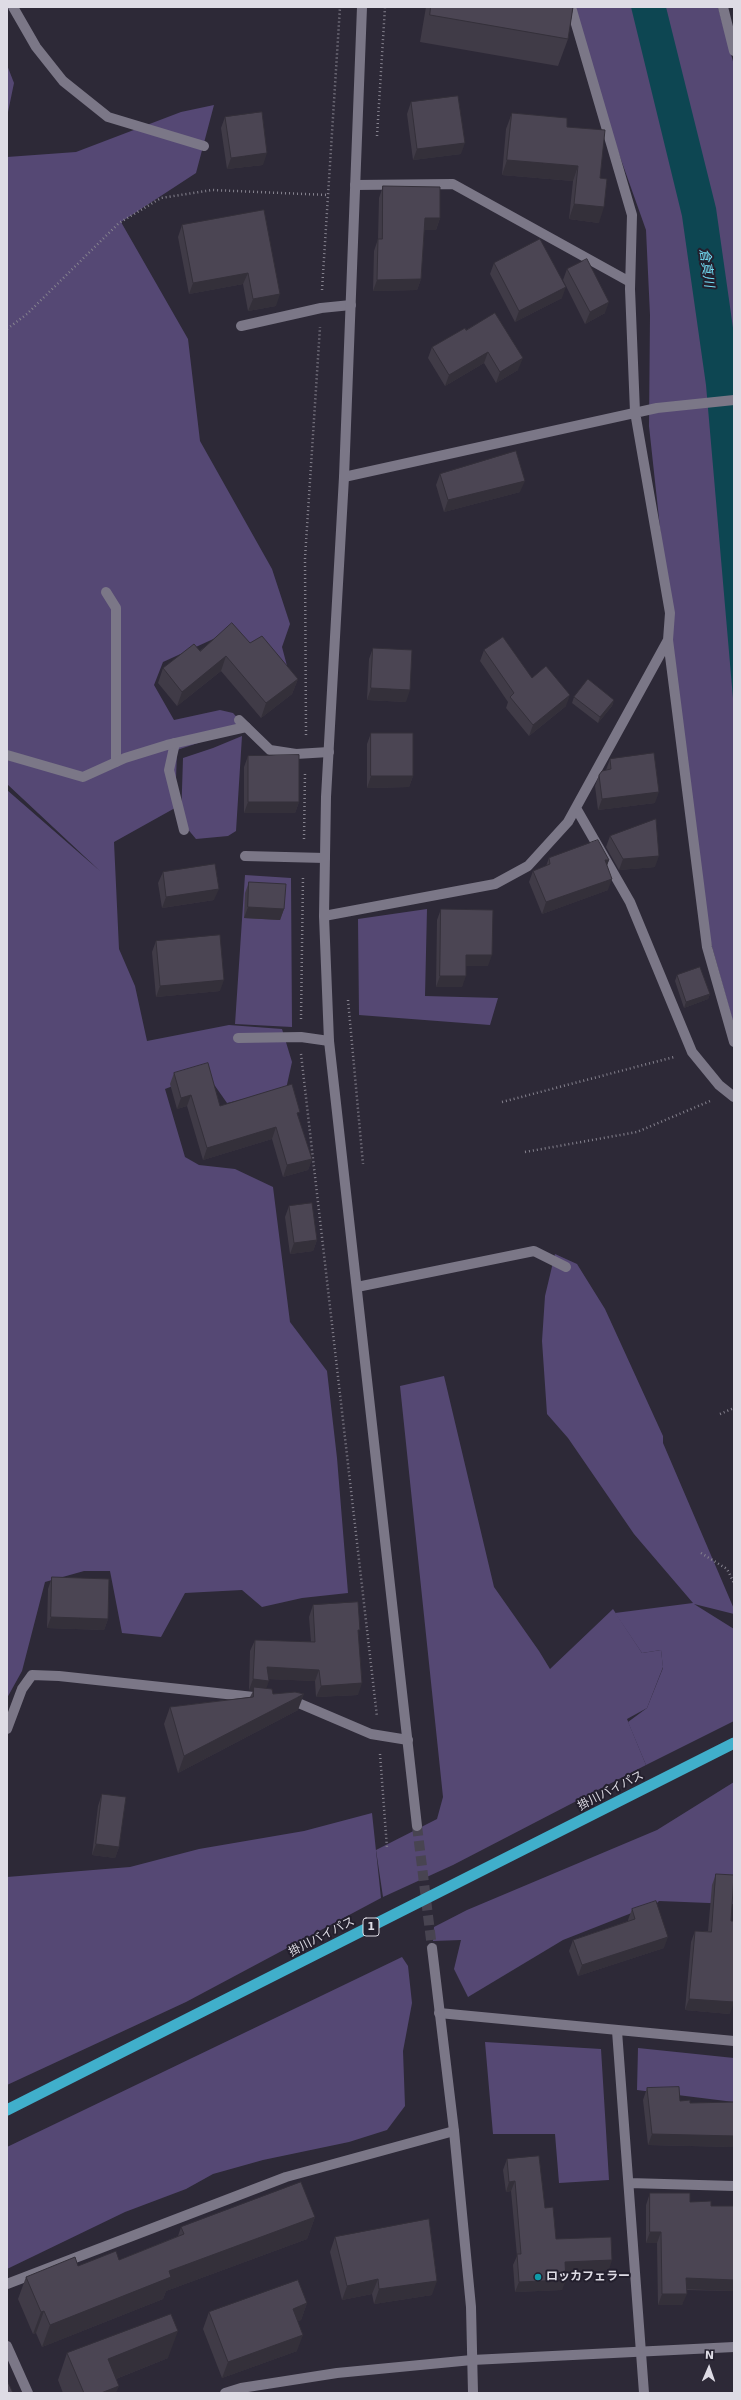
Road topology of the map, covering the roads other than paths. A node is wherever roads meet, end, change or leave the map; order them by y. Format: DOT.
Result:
graph roads {
  1 [pos="13,7"];
  2 [pos="362,7"];
  3 [pos="571,7"];
  4 [pos="722,7"];
  5 [pos="734,51"];
  6 [pos="204,146"];
  7 [pos="355,185"];
  8 [pos="630,282"];
  9 [pos="351,305"];
  10 [pos="241,326"];
  11 [pos="734,400"];
  12 [pos="635,412"];
  13 [pos="344,477"];
  14 [pos="106,592"];
  15 [pos="668,640"];
  16 [pos="175,743"];
  17 [pos="329,752"];
  18 [pos="7,755"];
  19 [pos="116,762"];
  20 [pos="576,808"];
  21 [pos="184,830"];
  22 [pos="245,856"];
  23 [pos="325,858"];
  24 [pos="324,916"];
  25 [pos="238,1038"];
  26 [pos="329,1041"];
  27 [pos="734,1042"];
  28 [pos="731,1095"];
  29 [pos="566,1267"];
  30 [pos="357,1287"];
  31 [pos="7,1729"];
  32 [pos="408,1740"];
  33 [pos="734,1743"];
  34 [pos="417,1826"];
  35 [pos="432,1948"];
  36 [pos="439,2013"];
  37 [pos="617,2031"];
  38 [pos="734,2041"];
  39 [pos="7,2110"];
  40 [pos="454,2131"];
  41 [pos="629,2183"];
  42 [pos="734,2186"];
  43 [pos="7,2284"];
  44 [pos="7,2346"];
  45 [pos="734,2347"];
  46 [pos="642,2350"];
  47 [pos="472,2360"];
  48 [pos="28,2393"];
  49 [pos="226,2393"];
  50 [pos="473,2393"];
  51 [pos="644,2393"];
  1 -- 6 [label="street"];
  2 -- 7 [label="street"];
  3 -- 8 [label="street"];
  4 -- 5 [label="street"];
  7 -- 8 [label="street"];
  7 -- 9 [label="street"];
  8 -- 12 [label="street"];
  9 -- 10 [label="street"];
  9 -- 13 [label="street"];
  11 -- 12 [label="street"];
  12 -- 13 [label="street"];
  12 -- 15 [label="street"];
  13 -- 17 [label="street"];
  14 -- 19 [label="street"];
  15 -- 20 [label="street"];
  15 -- 27 [label="street"];
  16 -- 17 [label="street"];
  16 -- 19 [label="street"];
  16 -- 21 [label="street"];
  17 -- 23 [label="street"];
  18 -- 19 [label="street"];
  20 -- 24 [label="street"];
  20 -- 28 [label="street"];
  22 -- 23 [label="street"];
  23 -- 24 [label="street"];
  24 -- 26 [label="street"];
  25 -- 26 [label="street"];
  26 -- 30 [label="street"];
  29 -- 30 [label="street"];
  30 -- 32 [label="street"];
  31 -- 32 [label="street"];
  32 -- 34 [label="street"];
  33 -- 39 [label="highway, 掛川バイパス / 1"];
  35 -- 36 [label="street"];
  36 -- 37 [label="street"];
  36 -- 40 [label="street"];
  37 -- 38 [label="street"];
  37 -- 41 [label="street"];
  40 -- 43 [label="street"];
  40 -- 47 [label="street"];
  41 -- 42 [label="street"];
  41 -- 46 [label="street"];
  44 -- 48 [label="street"];
  45 -- 46 [label="street"];
  46 -- 47 [label="street"];
  46 -- 51 [label="street"];
  47 -- 49 [label="street"];
  47 -- 50 [label="street"];
}
